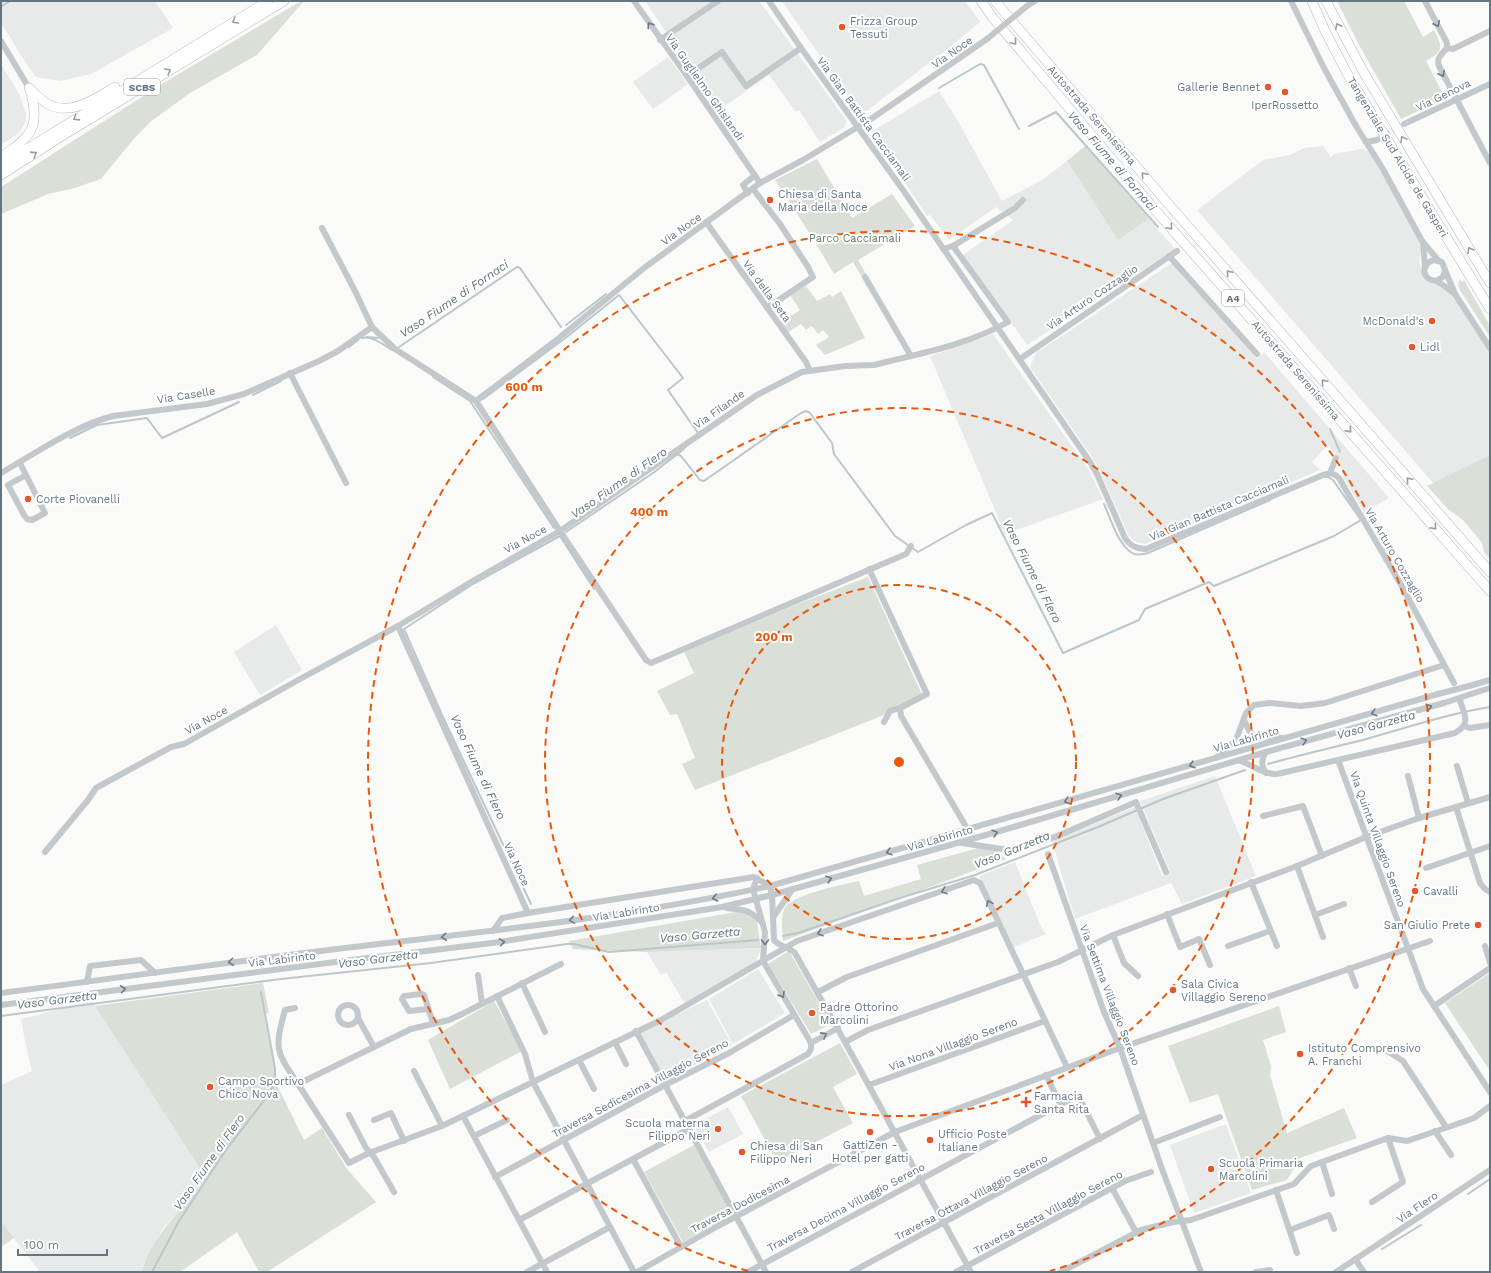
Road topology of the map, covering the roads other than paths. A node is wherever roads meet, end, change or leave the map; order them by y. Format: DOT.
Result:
graph roads {
  1 [pos="268,1"];
  2 [pos="284,1"];
  3 [pos="634,1"];
  4 [pos="718,1"];
  5 [pos="769,1"];
  6 [pos="981,1"];
  7 [pos="995,1"];
  8 [pos="1035,1"];
  9 [pos="1291,1"];
  10 [pos="1306,1"];
  11 [pos="1312,1"];
  12 [pos="1326,1"];
  13 [pos="1425,1"];
  14 [pos="1490,31"];
  15 [pos="1326,33"];
  16 [pos="660,40"];
  17 [pos="1,41"];
  18 [pos="800,48"];
  19 [pos="1447,48"];
  20 [pos="161,65"];
  21 [pos="687,76"];
  22 [pos="1490,84"];
  23 [pos="29,88"];
  24 [pos="1456,100"];
  25 [pos="1404,124"];
  26 [pos="858,127"];
  27 [pos="1377,140"];
  28 [pos="1366,142"];
  29 [pos="1,158"];
  30 [pos="1490,163"];
  31 [pos="1,165"];
  32 [pos="1,175"];
  33 [pos="754,176"];
  34 [pos="760,183"];
  35 [pos="750,191"];
  36 [pos="1023,200"];
  37 [pos="706,222"];
  38 [pos="322,228"];
  39 [pos="1422,241"];
  40 [pos="953,246"];
  41 [pos="943,249"];
  42 [pos="1177,251"];
  43 [pos="1170,256"];
  44 [pos="1438,260"];
  45 [pos="1425,267"];
  46 [pos="1445,270"];
  47 [pos="865,277"];
  48 [pos="1436,281"];
  49 [pos="1490,283"];
  50 [pos="1455,294"];
  51 [pos="767,308"];
  52 [pos="1490,309"];
  53 [pos="372,327"];
  54 [pos="998,327"];
  55 [pos="1490,348"];
  56 [pos="1257,354"];
  57 [pos="911,356"];
  58 [pos="1020,358"];
  59 [pos="810,372"];
  60 [pos="290,373"];
  61 [pos="476,401"];
  62 [pos="1336,458"];
  63 [pos="20,463"];
  64 [pos="1,473"];
  65 [pos="1330,473"];
  66 [pos="26,475"];
  67 [pos="346,483"];
  68 [pos="560,532"];
  69 [pos="911,546"];
  70 [pos="869,569"];
  71 [pos="1490,572"];
  72 [pos="1490,591"];
  73 [pos="398,626"];
  74 [pos="1444,665"];
  75 [pos="1490,680"];
  76 [pos="1454,683"];
  77 [pos="1490,688"];
  78 [pos="1461,704"];
  79 [pos="900,708"];
  80 [pos="1244,720"];
  81 [pos="884,722"];
  82 [pos="1490,725"];
  83 [pos="1464,726"];
  84 [pos="1284,739"];
  85 [pos="1266,752"];
  86 [pos="1215,758"];
  87 [pos="1238,760"];
  88 [pos="1338,760"];
  89 [pos="1457,766"];
  90 [pos="1266,773"];
  91 [pos="1408,776"];
  92 [pos="1141,790"];
  93 [pos="1490,797"];
  94 [pos="1468,803"];
  95 [pos="1138,806"];
  96 [pos="1456,807"];
  97 [pos="1263,816"];
  98 [pos="1419,818"];
  99 [pos="968,830"];
  100 [pos="1366,837"];
  101 [pos="961,842"];
  102 [pos="1490,846"];
  103 [pos="45,852"];
  104 [pos="1471,852"];
  105 [pos="1048,854"];
  106 [pos="1322,856"];
  107 [pos="1296,866"];
  108 [pos="1426,868"];
  109 [pos="1166,872"];
  110 [pos="757,878"];
  111 [pos="1251,882"];
  112 [pos="770,886"];
  113 [pos="753,890"];
  114 [pos="792,890"];
  115 [pos="1490,892"];
  116 [pos="772,895"];
  117 [pos="756,899"];
  118 [pos="1344,904"];
  119 [pos="722,907"];
  120 [pos="528,914"];
  121 [pos="1167,914"];
  122 [pos="1315,915"];
  123 [pos="774,916"];
  124 [pos="762,922"];
  125 [pos="998,923"];
  126 [pos="493,931"];
  127 [pos="1270,931"];
  128 [pos="1113,935"];
  129 [pos="1323,937"];
  130 [pos="1430,941"];
  131 [pos="1228,946"];
  132 [pos="1277,946"];
  133 [pos="1485,946"];
  134 [pos="786,947"];
  135 [pos="1408,948"];
  136 [pos="1081,949"];
  137 [pos="763,961"];
  138 [pos="561,964"];
  139 [pos="1210,964"];
  140 [pos="1490,964"];
  141 [pos="1349,968"];
  142 [pos="1490,968"];
  143 [pos="155,973"];
  144 [pos="1023,974"];
  145 [pos="478,975"];
  146 [pos="1138,976"];
  147 [pos="87,982"];
  148 [pos="522,983"];
  149 [pos="1356,986"];
  150 [pos="23,990"];
  151 [pos="818,992"];
  152 [pos="1,993"];
  153 [pos="497,996"];
  154 [pos="24,1002"];
  155 [pos="482,1003"];
  156 [pos="1,1005"];
  157 [pos="1434,1006"];
  158 [pos="295,1008"];
  159 [pos="428,1009"];
  160 [pos="794,1015"];
  161 [pos="358,1018"];
  162 [pos="1045,1021"];
  163 [pos="433,1023"];
  164 [pos="838,1028"];
  165 [pos="545,1032"];
  166 [pos="636,1032"];
  167 [pos="615,1042"];
  168 [pos="846,1042"];
  169 [pos="810,1043"];
  170 [pos="374,1047"];
  171 [pos="1120,1048"];
  172 [pos="1384,1049"];
  173 [pos="579,1060"];
  174 [pos="626,1064"];
  175 [pos="1066,1067"];
  176 [pos="414,1071"];
  177 [pos="1046,1075"];
  178 [pos="533,1082"];
  179 [pos="298,1084"];
  180 [pos="665,1085"];
  181 [pos="869,1085"];
  182 [pos="594,1089"];
  183 [pos="1490,1092"];
  184 [pos="1060,1104"];
  185 [pos="1490,1106"];
  186 [pos="349,1115"];
  187 [pos="1143,1115"];
  188 [pos="463,1116"];
  189 [pos="1220,1117"];
  190 [pos="374,1120"];
  191 [pos="507,1120"];
  192 [pos="685,1121"];
  193 [pos="442,1126"];
  194 [pos="1446,1127"];
  195 [pos="689,1129"];
  196 [pos="1435,1131"];
  197 [pos="895,1132"];
  198 [pos="474,1136"];
  199 [pos="1100,1138"];
  200 [pos="1388,1138"];
  201 [pos="564,1140"];
  202 [pos="404,1141"];
  203 [pos="1153,1143"];
  204 [pos="370,1153"];
  205 [pos="1451,1155"];
  206 [pos="634,1159"];
  207 [pos="1322,1162"];
  208 [pos="1490,1170"];
  209 [pos="1151,1172"];
  210 [pos="495,1177"];
  211 [pos="920,1179"];
  212 [pos="587,1184"];
  213 [pos="1112,1188"];
  214 [pos="1276,1190"];
  215 [pos="394,1192"];
  216 [pos="1332,1194"];
  217 [pos="1372,1202"];
  218 [pos="736,1217"];
  219 [pos="520,1220"];
  220 [pos="1181,1221"];
  221 [pos="944,1222"];
  222 [pos="610,1227"];
  223 [pos="1334,1229"];
  224 [pos="1290,1230"];
  225 [pos="1136,1232"];
  226 [pos="681,1248"];
  227 [pos="1297,1253"];
  228 [pos="1355,1259"];
  229 [pos="542,1264"];
  230 [pos="762,1264"];
  231 [pos="967,1266"];
  232 [pos="1270,1270"];
  233 [pos="528,1272"];
  234 [pos="547,1272"];
  235 [pos="635,1272"];
  236 [pos="748,1272"];
  237 [pos="766,1272"];
  238 [pos="852,1272"];
  239 [pos="956,1272"];
  240 [pos="971,1272"];
  241 [pos="1062,1272"];
  242 [pos="1201,1272"];
  243 [pos="1256,1272"];
  244 [pos="1336,1272"];
  245 [pos="1364,1272"];
  1 -- 20 [label="highway, SCBS, one-way"];
  32 -- 2 [label="highway, SCBS, one-way"];
  16 -- 3 [label="street, Via Guglielmo Ghislandi, one-way"];
  4 -- 16 [label="street"];
  5 -- 18 [label="street, Via Gian Battista Cacciamali"];
  6 -- 72 [label="highway, Autostrada Serenissima / A4, one-way"];
  71 -- 7 [label="highway, Autostrada Serenissima / A4, one-way"];
  8 -- 26 [label="street, Via Noce, bridge"];
  9 -- 28 [label="street"];
  10 -- 15 [label="highway"];
  11 -- 15 [label="highway, Tangenziale Sud Alcide de Gasperi"];
  49 -- 12 [label="highway, Tangenziale Sud Alcide de Gasperi, one-way"];
  13 -- 19 [label="street, one-way"];
  14 -- 19 [label="street"];
  15 -- 52 [label="highway, Tangenziale Sud Alcide de Gasperi"];
  16 -- 21 [label="street, Via Guglielmo Ghislandi"];
  17 -- 23 [label="street"];
  18 -- 21 [label="street"];
  18 -- 26 [label="street, Via Gian Battista Cacciamali"];
  19 -- 24 [label="street, one-way"];
  20 -- 23 [label="highway"];
  20 -- 31 [label="highway, SCBS, one-way"];
  21 -- 33 [label="street, Via Guglielmo Ghislandi"];
  22 -- 24 [label="street, Via Genova"];
  23 -- 29 [label="highway"];
  24 -- 25 [label="street, Via Genova"];
  24 -- 30 [label="street"];
  26 -- 34 [label="street, Via Noce"];
  26 -- 41 [label="street, Via Gian Battista Cacciamali"];
  27 -- 28 [label="street"];
  28 -- 39 [label="street"];
  33 -- 34 [label="street, Via Guglielmo Ghislandi"];
  33 -- 35 [label="street"];
  34 -- 35 [label="street, Via Noce"];
  35 -- 37 [label="street, Via Noce"];
  35 -- 51 [label="street"];
  36 -- 40 [label="street"];
  37 -- 51 [label="street, Via della Seta"];
  37 -- 61 [label="street, Via Noce"];
  38 -- 53 [label="street"];
  39 -- 44 [label="street"];
  39 -- 45 [label="street"];
  40 -- 41 [label="street"];
  40 -- 54 [label="street"];
  41 -- 54 [label="street, Via Gian Battista Cacciamali"];
  42 -- 43 [label="street, Via Arturo Cozzaglio"];
  43 -- 56 [label="street"];
  43 -- 58 [label="street, Via Arturo Cozzaglio"];
  44 -- 45 [label="street"];
  44 -- 46 [label="street"];
  45 -- 48 [label="street"];
  46 -- 48 [label="street"];
  46 -- 50 [label="street"];
  47 -- 57 [label="street"];
  48 -- 50 [label="street"];
  50 -- 55 [label="street"];
  51 -- 59 [label="street, Via della Seta"];
  53 -- 60 [label="street, Via Caselle"];
  53 -- 61 [label="street"];
  54 -- 57 [label="street, Via Filande"];
  54 -- 58 [label="street, Via Gian Battista Cacciamali"];
  57 -- 59 [label="street, Via Filande"];
  58 -- 65 [label="street, Via Gian Battista Cacciamali"];
  59 -- 68 [label="street, Via Filande"];
  60 -- 63 [label="street, Via Caselle"];
  60 -- 67 [label="street"];
  61 -- 68 [label="street, Via Noce"];
  62 -- 65 [label="street"];
  63 -- 64 [label="street, Via Caselle"];
  63 -- 66 [label="street"];
  65 -- 74 [label="street, Via Arturo Cozzaglio"];
  66 -- 66 [label="street"];
  68 -- 70 [label="street, Via Noce"];
  68 -- 73 [label="street, Via Noce"];
  69 -- 70 [label="street"];
  70 -- 79 [label="street"];
  73 -- 103 [label="street, Via Noce"];
  73 -- 120 [label="street, Via Noce"];
  74 -- 76 [label="street, Via Arturo Cozzaglio"];
  74 -- 80 [label="street"];
  75 -- 84 [label="street, Via Labirinto, one-way, bridge"];
  85 -- 77 [label="street, Via Labirinto, one-way, bridge"];
  78 -- 83 [label="street"];
  79 -- 81 [label="street"];
  79 -- 99 [label="street"];
  80 -- 84 [label="street"];
  80 -- 86 [label="street"];
  82 -- 83 [label="street"];
  83 -- 88 [label="street"];
  84 -- 86 [label="street, Via Labirinto"];
  85 -- 87 [label="street, Via Labirinto"];
  85 -- 90 [label="street, Via Labirinto"];
  86 -- 99 [label="street, Via Labirinto, one-way"];
  87 -- 90 [label="street, Via Labirinto"];
  87 -- 92 [label="street, Via Labirinto"];
  88 -- 90 [label="street"];
  88 -- 100 [label="street, Via Quinta Villaggio Sereno"];
  89 -- 94 [label="street"];
  91 -- 98 [label="street"];
  92 -- 95 [label="street"];
  101 -- 92 [label="street, Via Labirinto, one-way"];
  93 -- 94 [label="street"];
  94 -- 96 [label="street"];
  95 -- 101 [label="street"];
  95 -- 109 [label="street"];
  96 -- 98 [label="street"];
  96 -- 104 [label="street"];
  97 -- 106 [label="street"];
  98 -- 100 [label="street"];
  99 -- 112 [label="street, Via Labirinto, one-way"];
  100 -- 106 [label="street"];
  100 -- 135 [label="street, Via Quinta Villaggio Sereno"];
  114 -- 101 [label="street, Via Labirinto, one-way"];
  102 -- 104 [label="street"];
  104 -- 108 [label="street"];
  104 -- 115 [label="street"];
  105 -- 136 [label="street, Via Settima Villaggio Sereno"];
  106 -- 107 [label="street"];
  107 -- 111 [label="street"];
  107 -- 122 [label="street"];
  110 -- 112 [label="street"];
  110 -- 113 [label="street"];
  110 -- 120 [label="street, Via Labirinto"];
  111 -- 121 [label="street"];
  111 -- 127 [label="street"];
  112 -- 113 [label="street, Via Labirinto"];
  112 -- 116 [label="street"];
  113 -- 117 [label="street"];
  113 -- 126 [label="street, Via Labirinto, one-way"];
  114 -- 116 [label="street, Via Labirinto"];
  114 -- 123 [label="street"];
  116 -- 117 [label="street, Via Labirinto"];
  116 -- 123 [label="street"];
  117 -- 119 [label="street, Via Labirinto"];
  117 -- 124 [label="street"];
  118 -- 122 [label="street"];
  119 -- 124 [label="street"];
  154 -- 119 [label="street, Via Labirinto, one-way"];
  120 -- 126 [label="street, Via Labirinto"];
  121 -- 128 [label="street"];
  121 -- 139 [label="street"];
  122 -- 129 [label="street"];
  123 -- 134 [label="street"];
  124 -- 137 [label="street, one-way"];
  125 -- 134 [label="street, one-way"];
  125 -- 144 [label="street"];
  125 -- 151 [label="street"];
  126 -- 143 [label="street, Via Labirinto, one-way"];
  127 -- 131 [label="street"];
  127 -- 132 [label="street"];
  128 -- 136 [label="street"];
  128 -- 146 [label="street"];
  130 -- 135 [label="street, Traversa Dodicesima"];
  133 -- 140 [label="street"];
  134 -- 137 [label="street"];
  134 -- 151 [label="street"];
  135 -- 141 [label="street, Traversa Dodicesima"];
  135 -- 157 [label="street, Via Quinta Villaggio Sereno"];
  136 -- 144 [label="street"];
  136 -- 171 [label="street, Via Settima Villaggio Sereno"];
  137 -- 160 [label="street, one-way"];
  137 -- 166 [label="street"];
  138 -- 148 [label="street"];
  141 -- 149 [label="street"];
  141 -- 171 [label="street, Traversa Dodicesima"];
  142 -- 157 [label="street"];
  143 -- 147 [label="street, Via Labirinto"];
  143 -- 147 [label="street"];
  144 -- 162 [label="street"];
  144 -- 168 [label="street"];
  145 -- 155 [label="street"];
  147 -- 150 [label="street, Via Labirinto"];
  148 -- 153 [label="street"];
  148 -- 165 [label="street"];
  150 -- 152 [label="street, Via Labirinto"];
  150 -- 154 [label="street"];
  151 -- 164 [label="street"];
  153 -- 155 [label="street"];
  153 -- 178 [label="street"];
  154 -- 156 [label="street, Via Labirinto"];
  155 -- 163 [label="street"];
  157 -- 183 [label="street, Via Quinta Villaggio Sereno"];
  158 -- 179 [label="street"];
  159 -- 163 [label="street"];
  160 -- 169 [label="street"];
  160 -- 180 [label="street, Traversa Sedicesima Villaggio Sereno"];
  161 -- 170 [label="street"];
  162 -- 175 [label="street"];
  162 -- 181 [label="street, Via Nona Villaggio Sereno"];
  163 -- 170 [label="street"];
  164 -- 168 [label="street"];
  169 -- 164 [label="street, one-way"];
  166 -- 167 [label="street"];
  166 -- 180 [label="street"];
  167 -- 173 [label="street"];
  167 -- 174 [label="street"];
  168 -- 181 [label="street"];
  169 -- 192 [label="street"];
  170 -- 179 [label="street"];
  171 -- 175 [label="street, Traversa Dodicesima"];
  171 -- 187 [label="street, Via Settima Villaggio Sereno"];
  172 -- 194 [label="street"];
  173 -- 178 [label="street"];
  173 -- 182 [label="street"];
  175 -- 177 [label="street, Traversa Dodicesima"];
  176 -- 193 [label="street"];
  177 -- 184 [label="street"];
  177 -- 197 [label="street, Traversa Dodicesima"];
  178 -- 188 [label="street"];
  178 -- 201 [label="street"];
  179 -- 204 [label="street"];
  180 -- 192 [label="street"];
  180 -- 201 [label="street, Traversa Sedicesima Villaggio Sereno"];
  181 -- 197 [label="street"];
  184 -- 199 [label="street, Traversa Decima Villaggio Sereno"];
  184 -- 211 [label="street, Traversa Decima Villaggio Sereno"];
  185 -- 194 [label="street"];
  186 -- 204 [label="street"];
  187 -- 199 [label="street, Traversa Ottava Villaggio Sereno"];
  187 -- 203 [label="street, Via Settima Villaggio Sereno"];
  188 -- 193 [label="street"];
  188 -- 198 [label="street"];
  189 -- 203 [label="street"];
  190 -- 202 [label="street"];
  191 -- 198 [label="street"];
  192 -- 195 [label="street"];
  193 -- 202 [label="street"];
  194 -- 196 [label="street"];
  195 -- 206 [label="street"];
  195 -- 218 [label="street"];
  196 -- 200 [label="street"];
  196 -- 205 [label="street"];
  197 -- 211 [label="street"];
  197 -- 218 [label="street, Traversa Dodicesima"];
  198 -- 210 [label="street"];
  199 -- 221 [label="street, Traversa Ottava Villaggio Sereno"];
  200 -- 207 [label="street"];
  200 -- 217 [label="street"];
  201 -- 210 [label="street, Traversa Sedicesima Villaggio Sereno"];
  201 -- 212 [label="street"];
  202 -- 204 [label="street"];
  203 -- 220 [label="street, Via Settima Villaggio Sereno"];
  204 -- 215 [label="street"];
  206 -- 212 [label="street"];
  206 -- 226 [label="street"];
  207 -- 214 [label="street"];
  207 -- 216 [label="street"];
  208 -- 228 [label="street, Via Flero"];
  209 -- 213 [label="street, Traversa Sesta Villaggio Sereno"];
  210 -- 219 [label="street"];
  211 -- 221 [label="street"];
  211 -- 230 [label="street, Traversa Decima Villaggio Sereno"];
  212 -- 219 [label="street"];
  212 -- 222 [label="street"];
  213 -- 225 [label="street"];
  213 -- 231 [label="street, Traversa Sesta Villaggio Sereno"];
  214 -- 220 [label="street"];
  214 -- 224 [label="street"];
  218 -- 226 [label="street, Traversa Dodicesima"];
  218 -- 230 [label="street"];
  219 -- 229 [label="street"];
  220 -- 225 [label="street"];
  220 -- 242 [label="street, Via Settima Villaggio Sereno"];
  221 -- 231 [label="street"];
  221 -- 238 [label="street, Traversa Ottava Villaggio Sereno"];
  222 -- 229 [label="street"];
  222 -- 235 [label="street"];
  223 -- 224 [label="street"];
  224 -- 227 [label="street"];
  225 -- 241 [label="street"];
  226 -- 235 [label="street, Traversa Dodicesima"];
  228 -- 244 [label="street, Via Flero"];
  228 -- 245 [label="street"];
  229 -- 233 [label="street"];
  229 -- 234 [label="street"];
  230 -- 236 [label="street, Traversa Decima Villaggio Sereno"];
  230 -- 237 [label="street"];
  231 -- 239 [label="street, Traversa Sesta Villaggio Sereno"];
  231 -- 240 [label="street"];
  232 -- 243 [label="street"];
}
